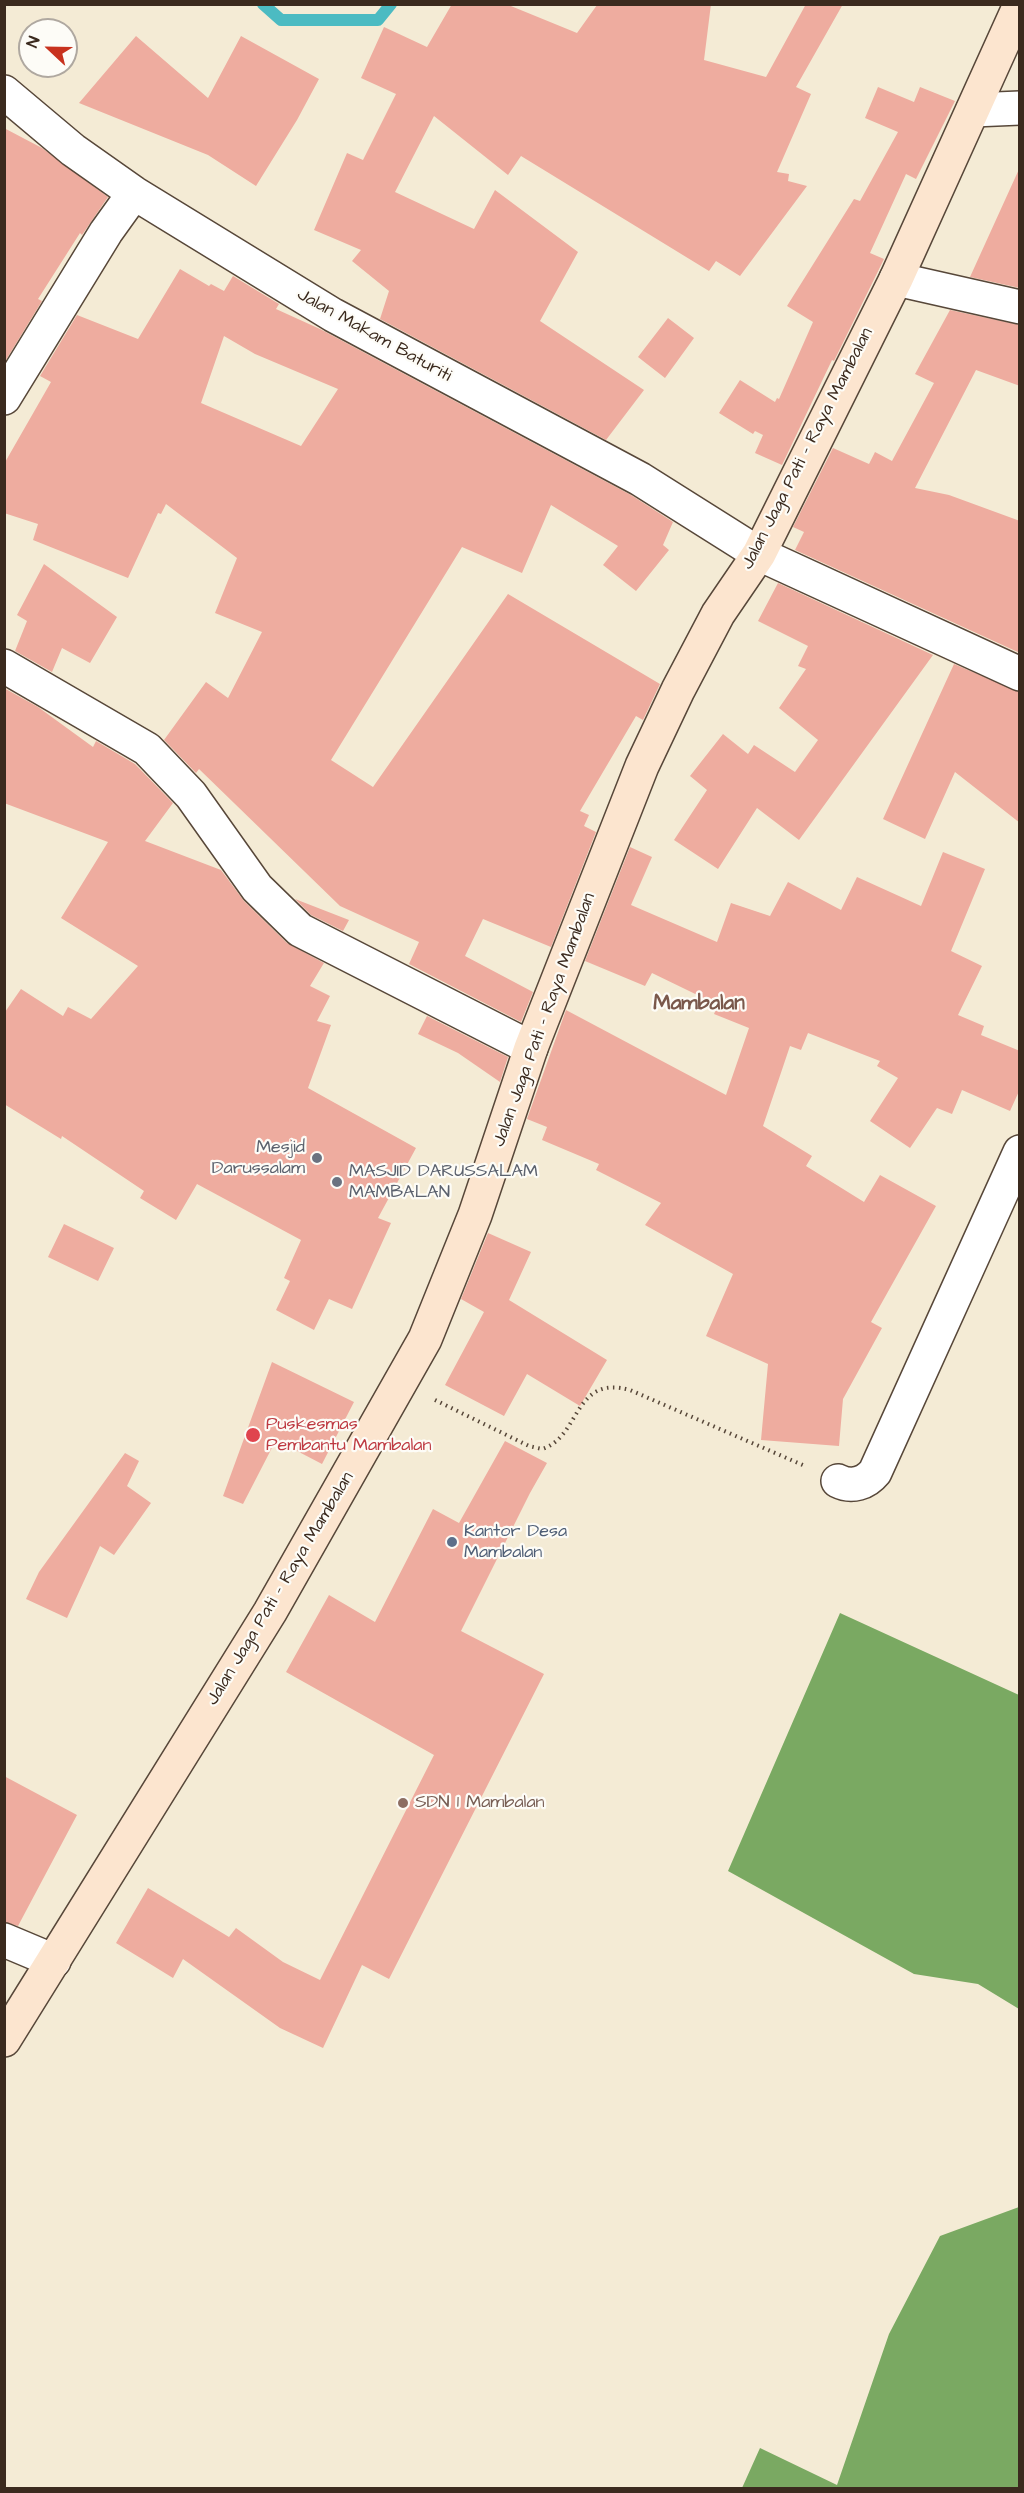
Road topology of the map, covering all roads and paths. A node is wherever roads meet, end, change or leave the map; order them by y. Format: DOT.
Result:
graph roads {
  1 [pos="1020,5"];
  2 [pos="4,92"];
  3 [pos="1020,108"];
  4 [pos="973,110"];
  5 [pos="134,193"];
  6 [pos="896,279"];
  7 [pos="1020,307"];
  8 [pos="4,398"];
  9 [pos="759,554"];
  10 [pos="4,666"];
  11 [pos="1020,674"];
  12 [pos="531,1048"];
  13 [pos="1020,1152"];
  14 [pos="401,1383"];
  15 [pos="838,1480"];
  16 [pos="4,1940"];
  17 [pos="54,1961"];
  18 [pos="4,2040"];
  1 -- 4 [label="street, Jalan Jaga Pati - Raya Mambalan"];
  2 -- 5 [label="street, Jalan Makam Baturiti"];
  3 -- 4 [label="street"];
  4 -- 6 [label="street, Jalan Jaga Pati - Raya Mambalan"];
  5 -- 8 [label="street"];
  5 -- 9 [label="street, Jalan Makam Baturiti"];
  6 -- 7 [label="street"];
  6 -- 9 [label="street, Jalan Jaga Pati - Raya Mambalan"];
  9 -- 11 [label="street, Jalan Makam Baturiti"];
  9 -- 12 [label="street, Jalan Jaga Pati - Raya Mambalan"];
  10 -- 12 [label="street"];
  12 -- 14 [label="street, Jalan Jaga Pati - Raya Mambalan"];
  13 -- 15 [label="street"];
  14 -- 15 [label="path"];
  14 -- 17 [label="street, Jalan Jaga Pati - Raya Mambalan"];
  16 -- 17 [label="street"];
  17 -- 18 [label="street, Jalan Jaga Pati - Raya Mambalan"];
}
